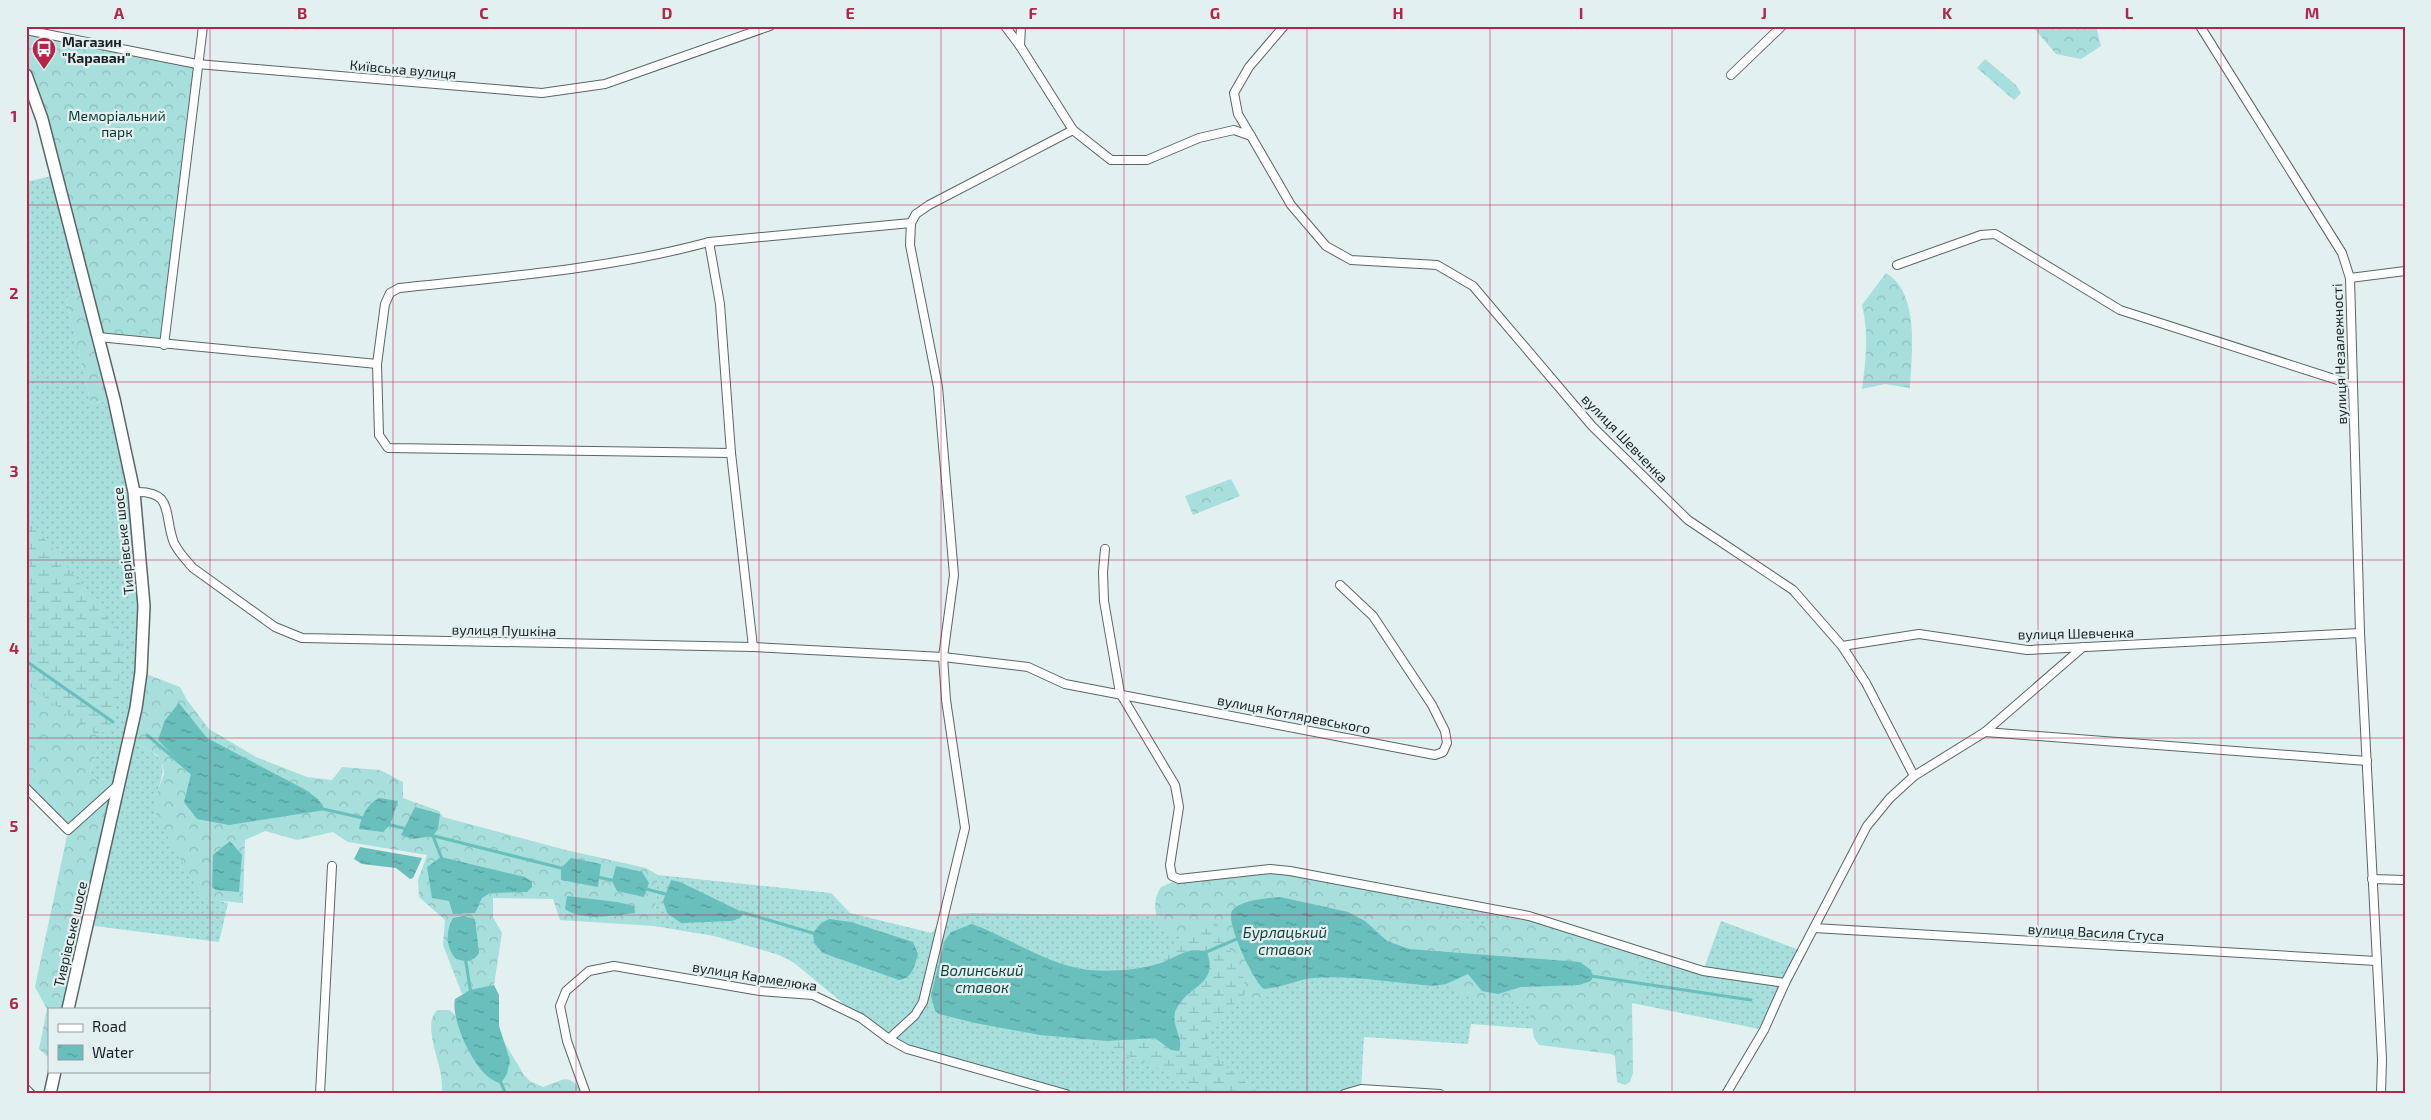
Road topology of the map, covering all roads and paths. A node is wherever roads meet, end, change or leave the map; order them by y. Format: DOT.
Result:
graph roads {
  1 [pos="203,26"];
  2 [pos="770,26"];
  3 [pos="1005,26"];
  4 [pos="1021,26"];
  5 [pos="1284,26"];
  6 [pos="1782,26"];
  7 [pos="2200,26"];
  8 [pos="26,30"];
  9 [pos="1020,46"];
  10 [pos="197,64"];
  11 [pos="26,75"];
  12 [pos="1732,75"];
  13 [pos="1073,130"];
  14 [pos="1251,136"];
  15 [pos="910,223"];
  16 [pos="709,242"];
  17 [pos="1897,265"];
  18 [pos="2405,270"];
  19 [pos="2350,278"];
  20 [pos="98,337"];
  21 [pos="164,345"];
  22 [pos="378,364"];
  23 [pos="2353,385"];
  24 [pos="730,453"];
  25 [pos="134,492"];
  26 [pos="1105,549"];
  27 [pos="1340,585"];
  28 [pos="2360,633"];
  29 [pos="1842,646"];
  30 [pos="753,647"];
  31 [pos="2083,648"];
  32 [pos="943,657"];
  33 [pos="1120,693"];
  34 [pos="1985,732"];
  35 [pos="2366,761"];
  36 [pos="1914,776"];
  37 [pos="120,782"];
  38 [pos="26,788"];
  39 [pos="332,866"];
  40 [pos="2372,879"];
  41 [pos="2405,880"];
  42 [pos="1814,928"];
  43 [pos="2376,960"];
  44 [pos="1785,983"];
  45 [pos="68,1008"];
  46 [pos="889,1039"];
  47 [pos="54,1072"];
  48 [pos="26,1089"];
  49 [pos="31,1094"];
  50 [pos="50,1094"];
  51 [pos="320,1094"];
  52 [pos="586,1094"];
  53 [pos="1066,1094"];
  54 [pos="1344,1094"];
  55 [pos="1440,1094"];
  56 [pos="1726,1094"];
  57 [pos="2382,1094"];
  1 -- 10 [label="street"];
  2 -- 10 [label="street, Київська вулиця"];
  3 -- 9 [label="street"];
  4 -- 9 [label="street"];
  5 -- 14 [label="street, вулиця Шевченка"];
  6 -- 12 [label="street"];
  7 -- 19 [label="street, вулиця Незалежності"];
  8 -- 10 [label="street, Київська вулиця"];
  9 -- 13 [label="street"];
  10 -- 21 [label="street"];
  11 -- 20 [label="main road, Тиврівське шосе"];
  13 -- 14 [label="street"];
  13 -- 15 [label="street"];
  14 -- 29 [label="street, вулиця Шевченка"];
  15 -- 16 [label="street"];
  15 -- 32 [label="street"];
  16 -- 22 [label="street"];
  16 -- 24 [label="street"];
  17 -- 23 [label="street"];
  18 -- 19 [label="street"];
  19 -- 23 [label="street, вулиця Незалежності"];
  20 -- 21 [label="street"];
  20 -- 25 [label="main road, Тиврівське шосе"];
  21 -- 22 [label="street"];
  22 -- 24 [label="street"];
  23 -- 28 [label="street, вулиця Незалежності"];
  24 -- 30 [label="street"];
  25 -- 30 [label="street, вулиця Пушкіна"];
  25 -- 37 [label="main road, Тиврівське шосе"];
  26 -- 33 [label="street"];
  27 -- 33 [label="street, вулиця Котляревського"];
  28 -- 31 [label="street, вулиця Шевченка"];
  28 -- 35 [label="street, вулиця Незалежності"];
  29 -- 31 [label="street, вулиця Шевченка"];
  29 -- 36 [label="street"];
  30 -- 32 [label="street, вулиця Пушкіна"];
  31 -- 34 [label="street"];
  32 -- 33 [label="street, вулиця Котляревського"];
  32 -- 46 [label="street"];
  33 -- 44 [label="street"];
  34 -- 35 [label="street"];
  34 -- 36 [label="street"];
  35 -- 40 [label="street, вулиця Незалежності"];
  36 -- 42 [label="street"];
  37 -- 38 [label="street"];
  37 -- 45 [label="main road, Тиврівське шосе"];
  39 -- 51 [label="street"];
  40 -- 41 [label="street"];
  40 -- 43 [label="street, вулиця Незалежності"];
  42 -- 43 [label="street, вулиця Василя Стуса"];
  42 -- 44 [label="street"];
  43 -- 57 [label="street, вулиця Незалежності"];
  44 -- 56 [label="street"];
  46 -- 52 [label="street, вулиця Кармелюка"];
  46 -- 53 [label="street, вулиця Кармелюка"];
  47 -- 50 [label="main road"];
  48 -- 49 [label="street"];
  54 -- 55 [label="street"];
}
